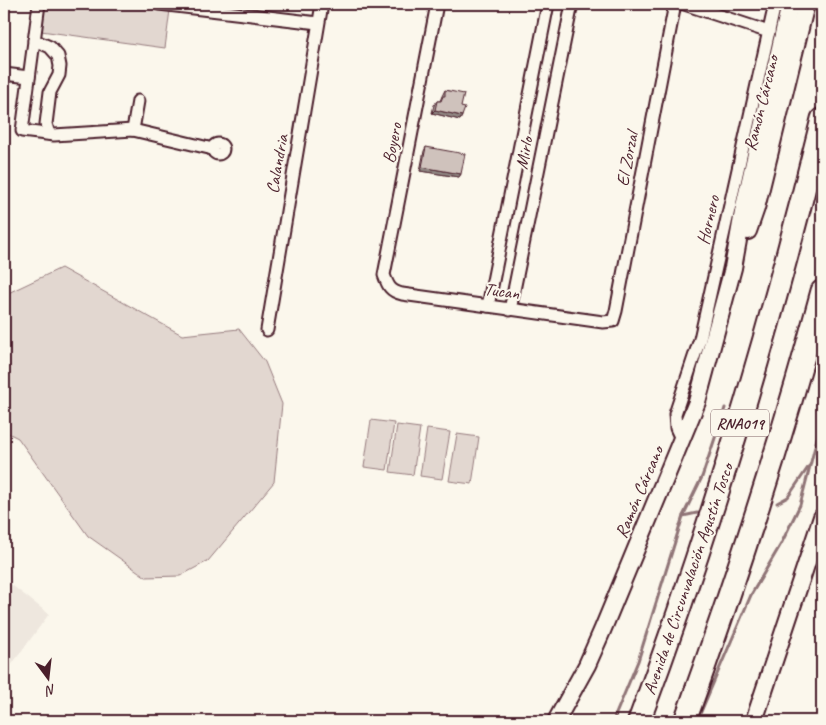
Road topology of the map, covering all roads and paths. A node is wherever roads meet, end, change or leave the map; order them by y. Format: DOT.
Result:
graph roads {
  1 [pos="39,4"];
  2 [pos="159,4"];
  3 [pos="322,4"];
  4 [pos="437,4"];
  5 [pos="548,4"];
  6 [pos="572,4"];
  7 [pos="675,4"];
  8 [pos="684,4"];
  9 [pos="776,4"];
  10 [pos="790,4"];
  11 [pos="806,4"];
  12 [pos="318,24"];
  13 [pos="769,32"];
  14 [pos="34,40"];
  15 [pos="32,53"];
  16 [pos="54,53"];
  17 [pos="4,74"];
  18 [pos="29,77"];
  19 [pos="138,101"];
  20 [pos="822,119"];
  21 [pos="133,130"];
  22 [pos="49,134"];
  23 [pos="213,149"];
  24 [pos="733,268"];
  25 [pos="389,288"];
  26 [pos="822,291"];
  27 [pos="488,306"];
  28 [pos="510,310"];
  29 [pos="613,321"];
  30 [pos="267,330"];
  31 [pos="682,441"];
  32 [pos="822,517"];
  33 [pos="556,721"];
  34 [pos="639,721"];
  35 [pos="685,721"];
  36 [pos="754,721"];
  1 -- 14 [label="street"];
  2 -- 12 [label="street"];
  3 -- 12 [label="street, Calandria"];
  4 -- 25 [label="street, Boyero"];
  5 -- 27 [label="street, Mirlo"];
  6 -- 28 [label="street, Mirlo"];
  7 -- 29 [label="street, El Zorzal"];
  8 -- 13 [label="street"];
  9 -- 13 [label="street, Hornero"];
  10 -- 24 [label="main road, Ramón Cárcano"];
  11 -- 24 [label="main road, Ramón Cárcano"];
  12 -- 30 [label="street, Calandria"];
  13 -- 31 [label="street, Hornero"];
  14 -- 15 [label="street"];
  14 -- 16 [label="street"];
  15 -- 16 [label="street"];
  15 -- 18 [label="street"];
  16 -- 22 [label="street"];
  17 -- 18 [label="street"];
  18 -- 22 [label="street"];
  19 -- 21 [label="street"];
  20 -- 34 [label="highway, Avenida de Circunvalación Agustín Tosco / RNA019"];
  21 -- 22 [label="street"];
  21 -- 23 [label="street"];
  24 -- 31 [label="main road, Ramón Cárcano"];
  25 -- 27 [label="street, Tucan"];
  26 -- 35 [label="highway, RNA019"];
  27 -- 28 [label="street, Tucan"];
  28 -- 29 [label="street, Tucan"];
  31 -- 33 [label="main road, Ramón Cárcano"];
  32 -- 36 [label="main road"];
}
